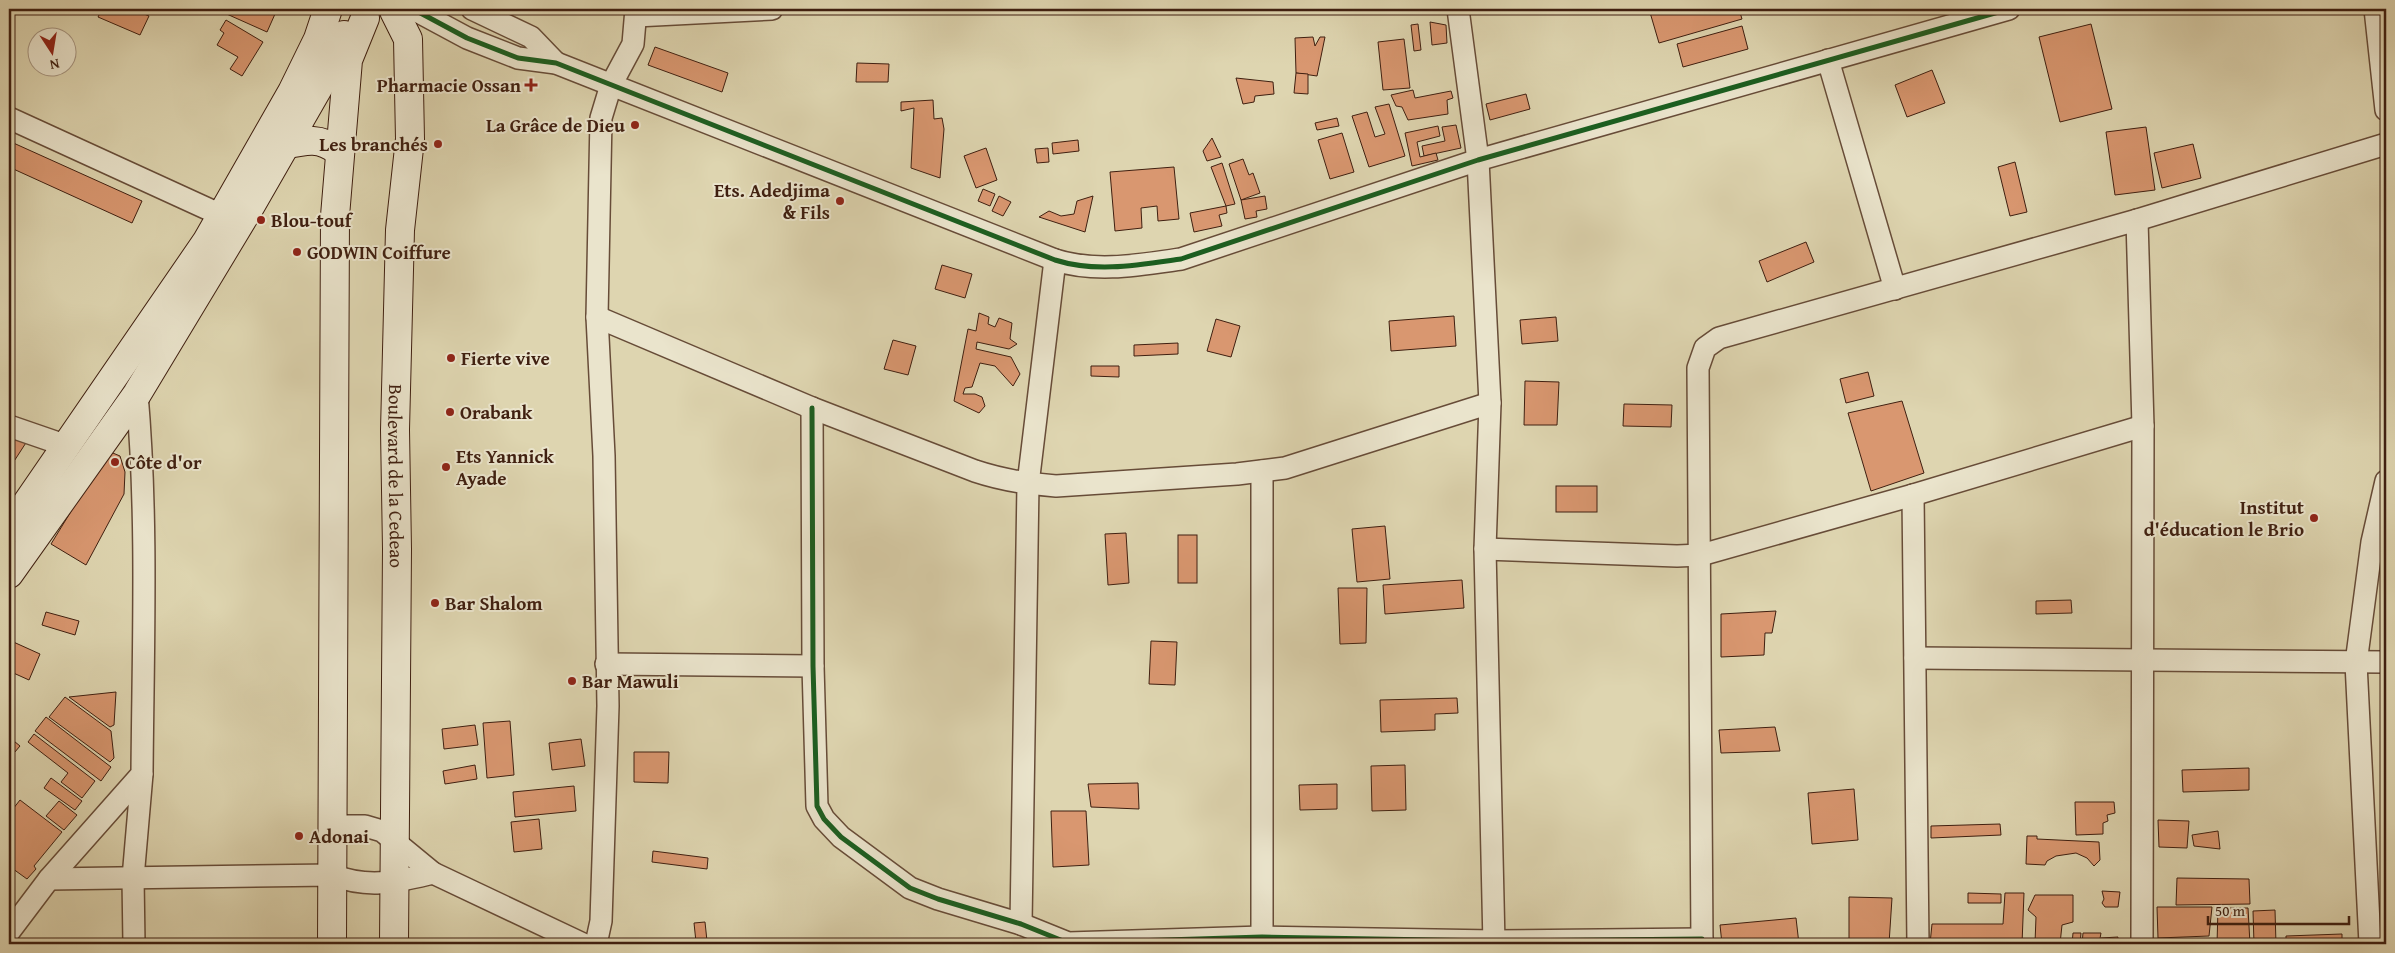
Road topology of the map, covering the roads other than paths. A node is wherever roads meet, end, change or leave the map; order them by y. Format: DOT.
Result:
graph roads {
  1 [pos="401,9"];
  2 [pos="472,9"];
  3 [pos="772,9"];
  4 [pos="1458,9"];
  5 [pos="2010,9"];
  6 [pos="2375,9"];
  7 [pos="636,12"];
  8 [pos="345,13"];
  9 [pos="1828,60"];
  10 [pos="556,62"];
  11 [pos="611,85"];
  12 [pos="2386,110"];
  13 [pos="9,118"];
  14 [pos="2386,144"];
  15 [pos="285,145"];
  16 [pos="339,155"];
  17 [pos="1478,160"];
  18 [pos="221,215"];
  19 [pos="2137,220"];
  20 [pos="1055,260"];
  21 [pos="1895,289"];
  22 [pos="596,317"];
  23 [pos="137,394"];
  24 [pos="1490,403"];
  25 [pos="812,408"];
  26 [pos="9,426"];
  27 [pos="2143,426"];
  28 [pos="67,446"];
  29 [pos="1262,471"];
  30 [pos="2386,481"];
  31 [pos="1028,484"];
  32 [pos="1913,496"];
  33 [pos="9,529"];
  34 [pos="1485,549"];
  35 [pos="1701,555"];
  36 [pos="9,574"];
  37 [pos="1915,658"];
  38 [pos="2143,660"];
  39 [pos="2386,662"];
  40 [pos="2356,663"];
  41 [pos="606,664"];
  42 [pos="813,666"];
  43 [pos="142,774"];
  44 [pos="332,826"];
  45 [pos="395,840"];
  46 [pos="434,873"];
  47 [pos="332,875"];
  48 [pos="133,878"];
  49 [pos="50,879"];
  50 [pos="394,882"];
  51 [pos="1021,924"];
  52 [pos="9,932"];
  53 [pos="1262,941"];
  54 [pos="1494,942"];
  55 [pos="1702,942"];
  56 [pos="134,944"];
  57 [pos="332,944"];
  58 [pos="394,944"];
  59 [pos="583,944"];
  60 [pos="596,944"];
  61 [pos="1067,944"];
  62 [pos="1918,944"];
  63 [pos="2142,944"];
  64 [pos="2370,944"];
  1 -- 8 [label="main road"];
  1 -- 10 [label="street"];
  1 -- 45 [label="main road, Boulevard de la Cedeao"];
  2 -- 10 [label="street"];
  3 -- 7 [label="street"];
  4 -- 17 [label="street"];
  5 -- 9 [label="street"];
  6 -- 12 [label="street"];
  7 -- 11 [label="street"];
  8 -- 15 [label="main road"];
  8 -- 16 [label="main road"];
  8 -- 18 [label="main road"];
  9 -- 17 [label="street"];
  9 -- 21 [label="street"];
  10 -- 11 [label="street"];
  11 -- 20 [label="street"];
  11 -- 22 [label="street"];
  13 -- 18 [label="street"];
  14 -- 19 [label="street"];
  15 -- 16 [label="main road"];
  15 -- 23 [label="main road"];
  16 -- 44 [label="main road"];
  17 -- 20 [label="street"];
  17 -- 24 [label="street"];
  18 -- 28 [label="main road"];
  19 -- 21 [label="street"];
  19 -- 27 [label="street"];
  20 -- 31 [label="street"];
  21 -- 35 [label="street"];
  22 -- 25 [label="street"];
  22 -- 41 [label="street"];
  23 -- 36 [label="main road"];
  23 -- 43 [label="street"];
  24 -- 29 [label="street"];
  24 -- 34 [label="street"];
  25 -- 31 [label="street"];
  25 -- 42 [label="street"];
  26 -- 28 [label="street"];
  27 -- 32 [label="street"];
  27 -- 38 [label="street"];
  28 -- 33 [label="main road"];
  29 -- 31 [label="street"];
  29 -- 53 [label="street"];
  30 -- 40 [label="street"];
  31 -- 51 [label="street"];
  32 -- 35 [label="street"];
  32 -- 37 [label="street"];
  34 -- 35 [label="street"];
  34 -- 54 [label="street"];
  35 -- 55 [label="street"];
  37 -- 38 [label="street"];
  37 -- 62 [label="street"];
  38 -- 40 [label="street"];
  38 -- 63 [label="street"];
  39 -- 40 [label="street"];
  40 -- 64 [label="street"];
  41 -- 42 [label="street"];
  41 -- 60 [label="street"];
  42 -- 51 [label="street"];
  43 -- 48 [label="street"];
  43 -- 49 [label="street"];
  44 -- 45 [label="street"];
  44 -- 47 [label="main road"];
  45 -- 46 [label="street"];
  45 -- 50 [label="main road, Boulevard de la Cedeao"];
  46 -- 50 [label="street"];
  46 -- 59 [label="street"];
  47 -- 48 [label="street"];
  47 -- 50 [label="street"];
  47 -- 57 [label="main road"];
  48 -- 49 [label="street"];
  48 -- 56 [label="street"];
  49 -- 52 [label="street"];
  50 -- 58 [label="main road, Boulevard de la Cedeao"];
  51 -- 61 [label="street"];
  53 -- 54 [label="street"];
  53 -- 61 [label="street"];
  54 -- 55 [label="street"];
}
